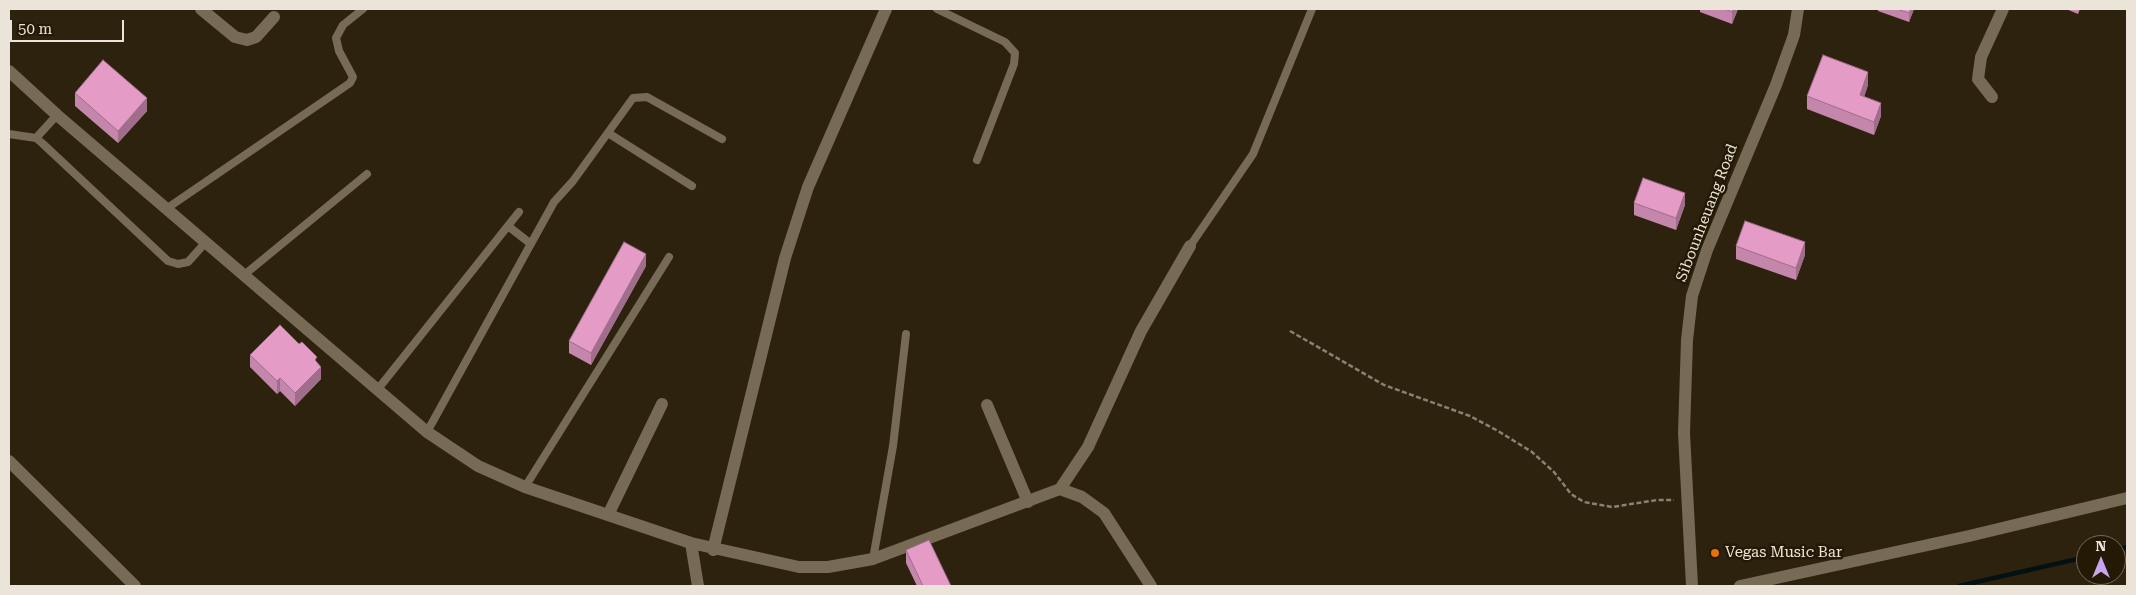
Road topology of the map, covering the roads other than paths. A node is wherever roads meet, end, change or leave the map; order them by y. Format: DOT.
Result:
graph roads {
  1 [pos="201,9"];
  2 [pos="363,9"];
  3 [pos="886,9"];
  4 [pos="937,9"];
  5 [pos="1312,9"];
  6 [pos="1798,9"];
  7 [pos="2003,9"];
  8 [pos="274,17"];
  9 [pos="9,71"];
  10 [pos="1992,97"];
  11 [pos="57,115"];
  12 [pos="608,133"];
  13 [pos="9,134"];
  14 [pos="36,138"];
  15 [pos="722,139"];
  16 [pos="977,160"];
  17 [pos="367,174"];
  18 [pos="692,186"];
  19 [pos="166,209"];
  20 [pos="518,212"];
  21 [pos="508,226"];
  22 [pos="206,242"];
  23 [pos="532,244"];
  24 [pos="1190,246"];
  25 [pos="669,257"];
  26 [pos="244,275"];
  27 [pos="906,334"];
  28 [pos="378,389"];
  29 [pos="662,404"];
  30 [pos="988,404"];
  31 [pos="428,432"];
  32 [pos="9,461"];
  33 [pos="525,487"];
  34 [pos="1060,489"];
  35 [pos="2127,498"];
  36 [pos="1028,502"];
  37 [pos="608,515"];
  38 [pos="691,544"];
  39 [pos="713,550"];
  40 [pos="873,559"];
  41 [pos="136,586"];
  42 [pos="698,586"];
  43 [pos="1152,586"];
  44 [pos="1692,586"];
  45 [pos="1740,586"];
  1 -- 8 [label="street"];
  2 -- 19 [label="lane"];
  3 -- 39 [label="street"];
  4 -- 16 [label="lane"];
  5 -- 24 [label="lane"];
  6 -- 44 [label="street, Sibounheuang Road"];
  7 -- 10 [label="street"];
  9 -- 11 [label="street"];
  11 -- 14 [label="lane"];
  11 -- 19 [label="street"];
  12 -- 15 [label="lane"];
  12 -- 18 [label="lane"];
  12 -- 23 [label="lane"];
  13 -- 14 [label="lane"];
  14 -- 22 [label="lane"];
  17 -- 26 [label="lane"];
  19 -- 22 [label="street"];
  20 -- 21 [label="lane"];
  21 -- 23 [label="lane"];
  21 -- 28 [label="lane"];
  22 -- 26 [label="street"];
  23 -- 31 [label="lane"];
  24 -- 34 [label="street"];
  25 -- 33 [label="lane"];
  26 -- 28 [label="street"];
  27 -- 40 [label="lane"];
  28 -- 31 [label="street"];
  29 -- 37 [label="street"];
  30 -- 36 [label="street"];
  31 -- 33 [label="street"];
  32 -- 41 [label="street"];
  33 -- 37 [label="street"];
  34 -- 36 [label="street"];
  34 -- 43 [label="street"];
  35 -- 45 [label="street"];
  36 -- 40 [label="street"];
  37 -- 38 [label="street"];
  38 -- 39 [label="street"];
  38 -- 42 [label="street"];
  39 -- 40 [label="street"];
}
